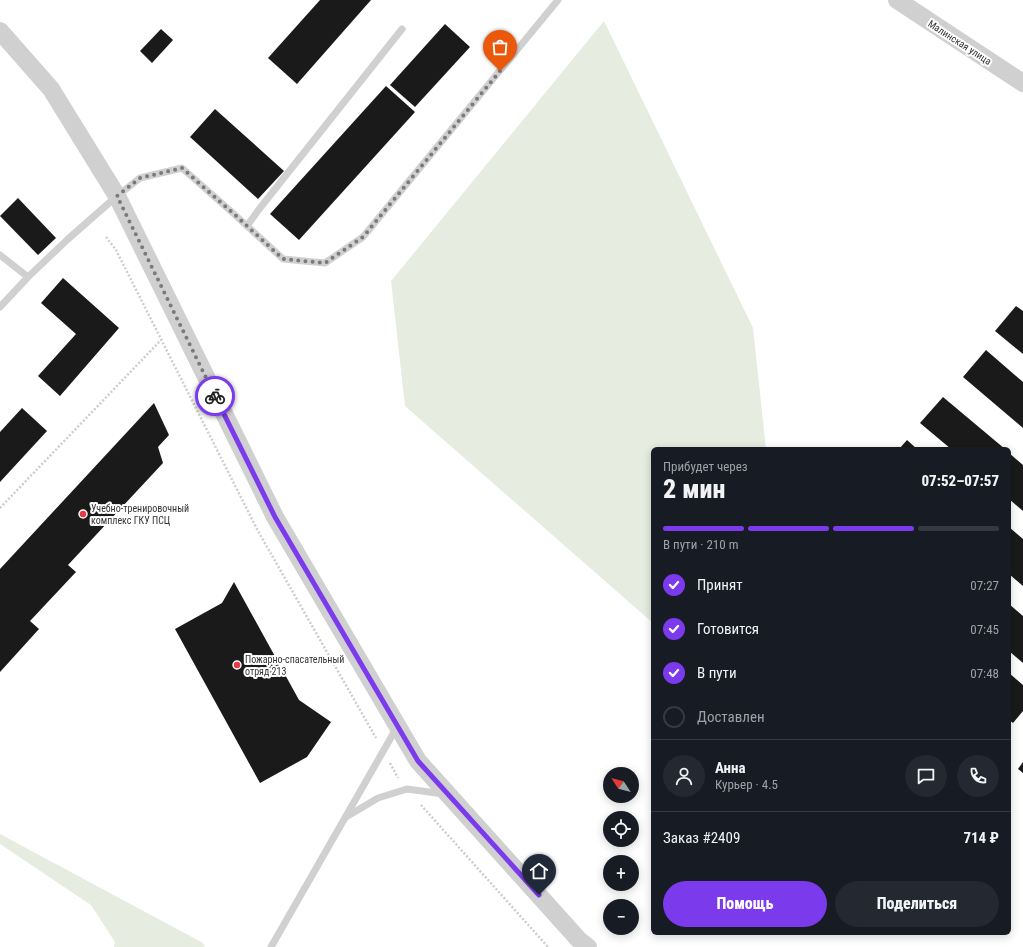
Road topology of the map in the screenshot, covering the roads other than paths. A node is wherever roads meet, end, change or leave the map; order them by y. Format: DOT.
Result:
graph roads {
  1 [pos="558,0"];
  2 [pos="897,0"];
  3 [pos="402,29"];
  4 [pos="0,32"];
  5 [pos="1023,83"];
  6 [pos="117,196"];
  7 [pos="247,226"];
  8 [pos="0,255"];
  9 [pos="28,278"];
  10 [pos="0,307"];
  11 [pos="397,725"];
  12 [pos="448,795"];
  13 [pos="344,819"];
  14 [pos="271,947"];
  15 [pos="588,947"];
  1 -- 7 [label="lane"];
  2 -- 5 [label="street, Малинская улица"];
  3 -- 7 [label="lane"];
  4 -- 6 [label="street"];
  6 -- 7 [label="lane"];
  6 -- 9 [label="lane"];
  6 -- 11 [label="street"];
  8 -- 9 [label="lane"];
  9 -- 10 [label="lane"];
  11 -- 12 [label="street"];
  11 -- 13 [label="lane"];
  12 -- 13 [label="lane"];
  12 -- 15 [label="street"];
  13 -- 14 [label="lane"];
}
